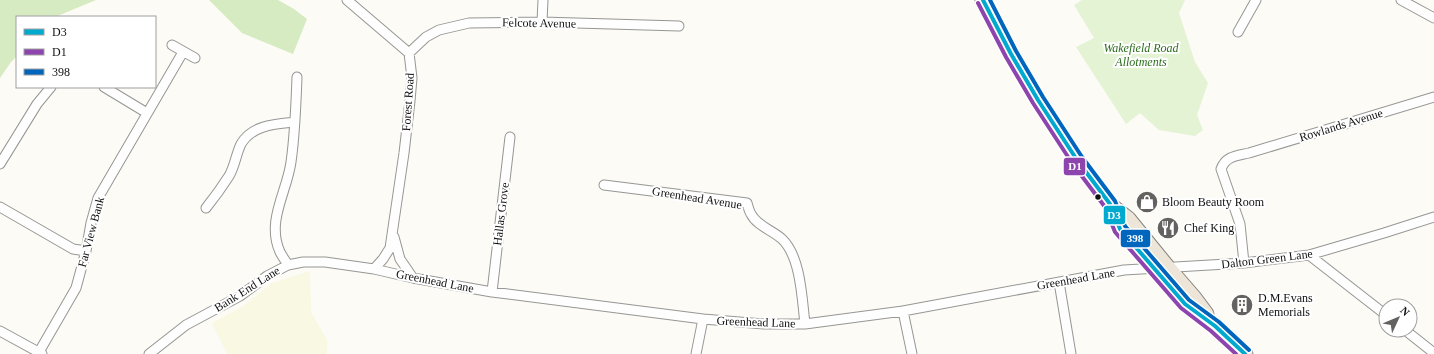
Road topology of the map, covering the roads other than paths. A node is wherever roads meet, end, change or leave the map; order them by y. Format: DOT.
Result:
graph roads {
  1 [pos="347,0"];
  2 [pos="543,0"];
  3 [pos="983,0"];
  4 [pos="1256,0"];
  5 [pos="1401,0"];
  6 [pos="1434,18"];
  7 [pos="542,22"];
  8 [pos="679,26"];
  9 [pos="1238,32"];
  10 [pos="172,45"];
  11 [pos="183,52"];
  12 [pos="409,54"];
  13 [pos="194,58"];
  14 [pos="297,77"];
  15 [pos="50,88"];
  16 [pos="106,88"];
  17 [pos="1434,97"];
  18 [pos="147,113"];
  19 [pos="295,122"];
  20 [pos="510,137"];
  21 [pos="0,164"];
  22 [pos="604,185"];
  23 [pos="1110,204"];
  24 [pos="0,206"];
  25 [pos="206,208"];
  26 [pos="1434,217"];
  27 [pos="393,231"];
  28 [pos="86,251"];
  29 [pos="1309,255"];
  30 [pos="1244,263"];
  31 [pos="288,265"];
  32 [pos="358,267"];
  33 [pos="1153,268"];
  34 [pos="1168,268"];
  35 [pos="374,269"];
  36 [pos="413,278"];
  37 [pos="1059,282"];
  38 [pos="492,292"];
  39 [pos="1378,309"];
  40 [pos="904,311"];
  41 [pos="702,319"];
  42 [pos="806,324"];
  43 [pos="1215,326"];
  44 [pos="0,331"];
  45 [pos="1415,338"];
  46 [pos="40,353"];
  47 [pos="1434,353"];
  48 [pos="148,354"];
  49 [pos="696,354"];
  50 [pos="912,354"];
  51 [pos="1071,354"];
  52 [pos="1245,354"];
  1 -- 12 [label="street"];
  2 -- 7 [label="street"];
  3 -- 23 [label="highway"];
  4 -- 9 [label="street"];
  5 -- 6 [label="street"];
  7 -- 8 [label="street, Felcote Avenue"];
  7 -- 12 [label="street, Felcote Avenue"];
  10 -- 11 [label="street"];
  11 -- 13 [label="street"];
  11 -- 18 [label="street, Far View Bank"];
  12 -- 27 [label="street, Forest Road"];
  14 -- 19 [label="street"];
  15 -- 21 [label="street"];
  16 -- 18 [label="street"];
  17 -- 30 [label="street, Rowlands Avenue"];
  18 -- 28 [label="street, Far View Bank"];
  19 -- 25 [label="street"];
  19 -- 31 [label="street"];
  20 -- 38 [label="street, Hallas Grove"];
  22 -- 42 [label="street, Greenhead Avenue"];
  23 -- 33 [label="highway"];
  23 -- 34 [label="highway"];
  24 -- 28 [label="street"];
  26 -- 29 [label="street, Dalton Green Lane"];
  27 -- 35 [label="street, Forest Road"];
  27 -- 36 [label="street, Forest Road"];
  28 -- 46 [label="street, Far View Bank"];
  29 -- 30 [label="street, Dalton Green Lane"];
  29 -- 39 [label="street"];
  30 -- 34 [label="street, Dalton Green Lane"];
  31 -- 32 [label="street, Bank End Lane"];
  31 -- 48 [label="street, Bank End Lane"];
  32 -- 35 [label="street, Greenhead Lane"];
  33 -- 34 [label="street, Dalton Green Lane"];
  33 -- 37 [label="street, Greenhead Lane"];
  33 -- 43 [label="highway"];
  34 -- 43 [label="highway"];
  35 -- 36 [label="street, Greenhead Lane"];
  36 -- 38 [label="street, Greenhead Lane"];
  37 -- 40 [label="street, Greenhead Lane"];
  37 -- 51 [label="street"];
  38 -- 41 [label="street, Greenhead Lane"];
  40 -- 42 [label="street, Greenhead Lane"];
  40 -- 50 [label="street"];
  41 -- 42 [label="street, Greenhead Lane"];
  41 -- 49 [label="street"];
  43 -- 52 [label="highway"];
  44 -- 46 [label="street"];
  45 -- 47 [label="street"];
}
